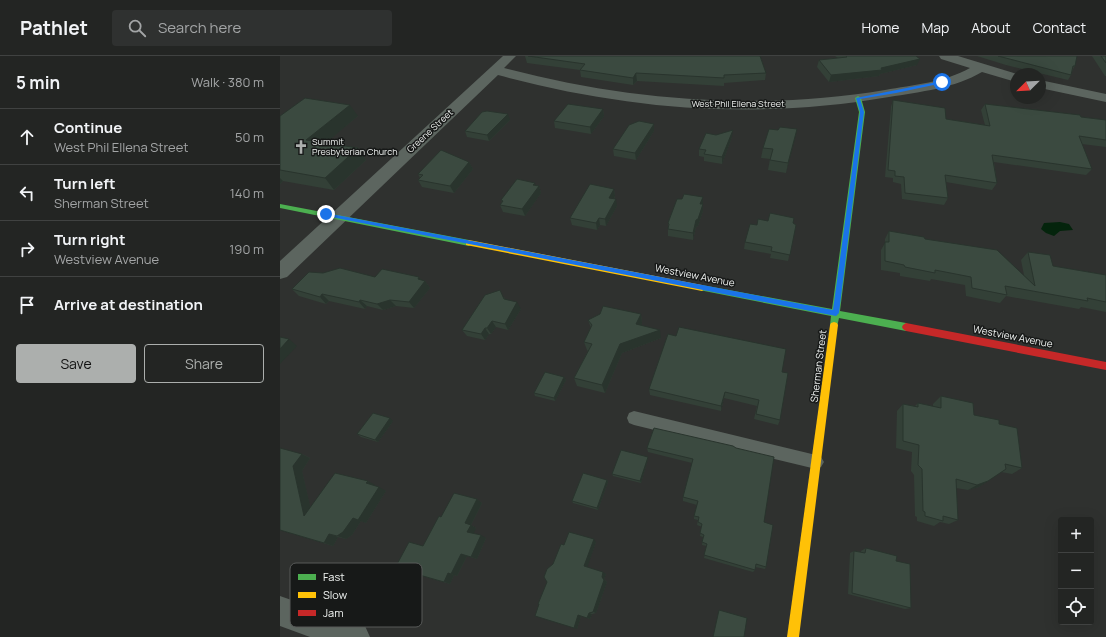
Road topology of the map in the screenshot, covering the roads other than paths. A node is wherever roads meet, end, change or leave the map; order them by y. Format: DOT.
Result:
graph roads {
  1 [pos="510,56"];
  2 [pos="945,56"];
  3 [pos="980,67"];
  4 [pos="495,70"];
  5 [pos="1010,76"];
  6 [pos="1046,85"];
  7 [pos="858,98"];
  8 [pos="1106,98"];
  9 [pos="280,206"];
  10 [pos="338,217"];
  11 [pos="280,272"];
  12 [pos="836,313"];
  13 [pos="1106,366"];
  14 [pos="634,418"];
  15 [pos="816,462"];
  16 [pos="280,611"];
  17 [pos="290,615"];
  18 [pos="326,627"];
  19 [pos="354,637"];
  20 [pos="793,637"];
  1 -- 4 [label="street, Greene Street"];
  2 -- 3 [label="street"];
  3 -- 5 [label="street"];
  3 -- 7 [label="street, West Phil Ellena Street"];
  4 -- 7 [label="street, West Phil Ellena Street"];
  4 -- 10 [label="street, Greene Street"];
  6 -- 8 [label="street"];
  7 -- 12 [label="street, Sherman Street"];
  9 -- 10 [label="street, Westview Avenue"];
  10 -- 11 [label="street, Greene Street"];
  10 -- 12 [label="street, Westview Avenue"];
  12 -- 13 [label="street, Westview Avenue"];
  12 -- 15 [label="street, Sherman Street"];
  14 -- 15 [label="lane"];
  15 -- 20 [label="street, Sherman Street"];
  16 -- 17 [label="street"];
  18 -- 19 [label="street"];
}
